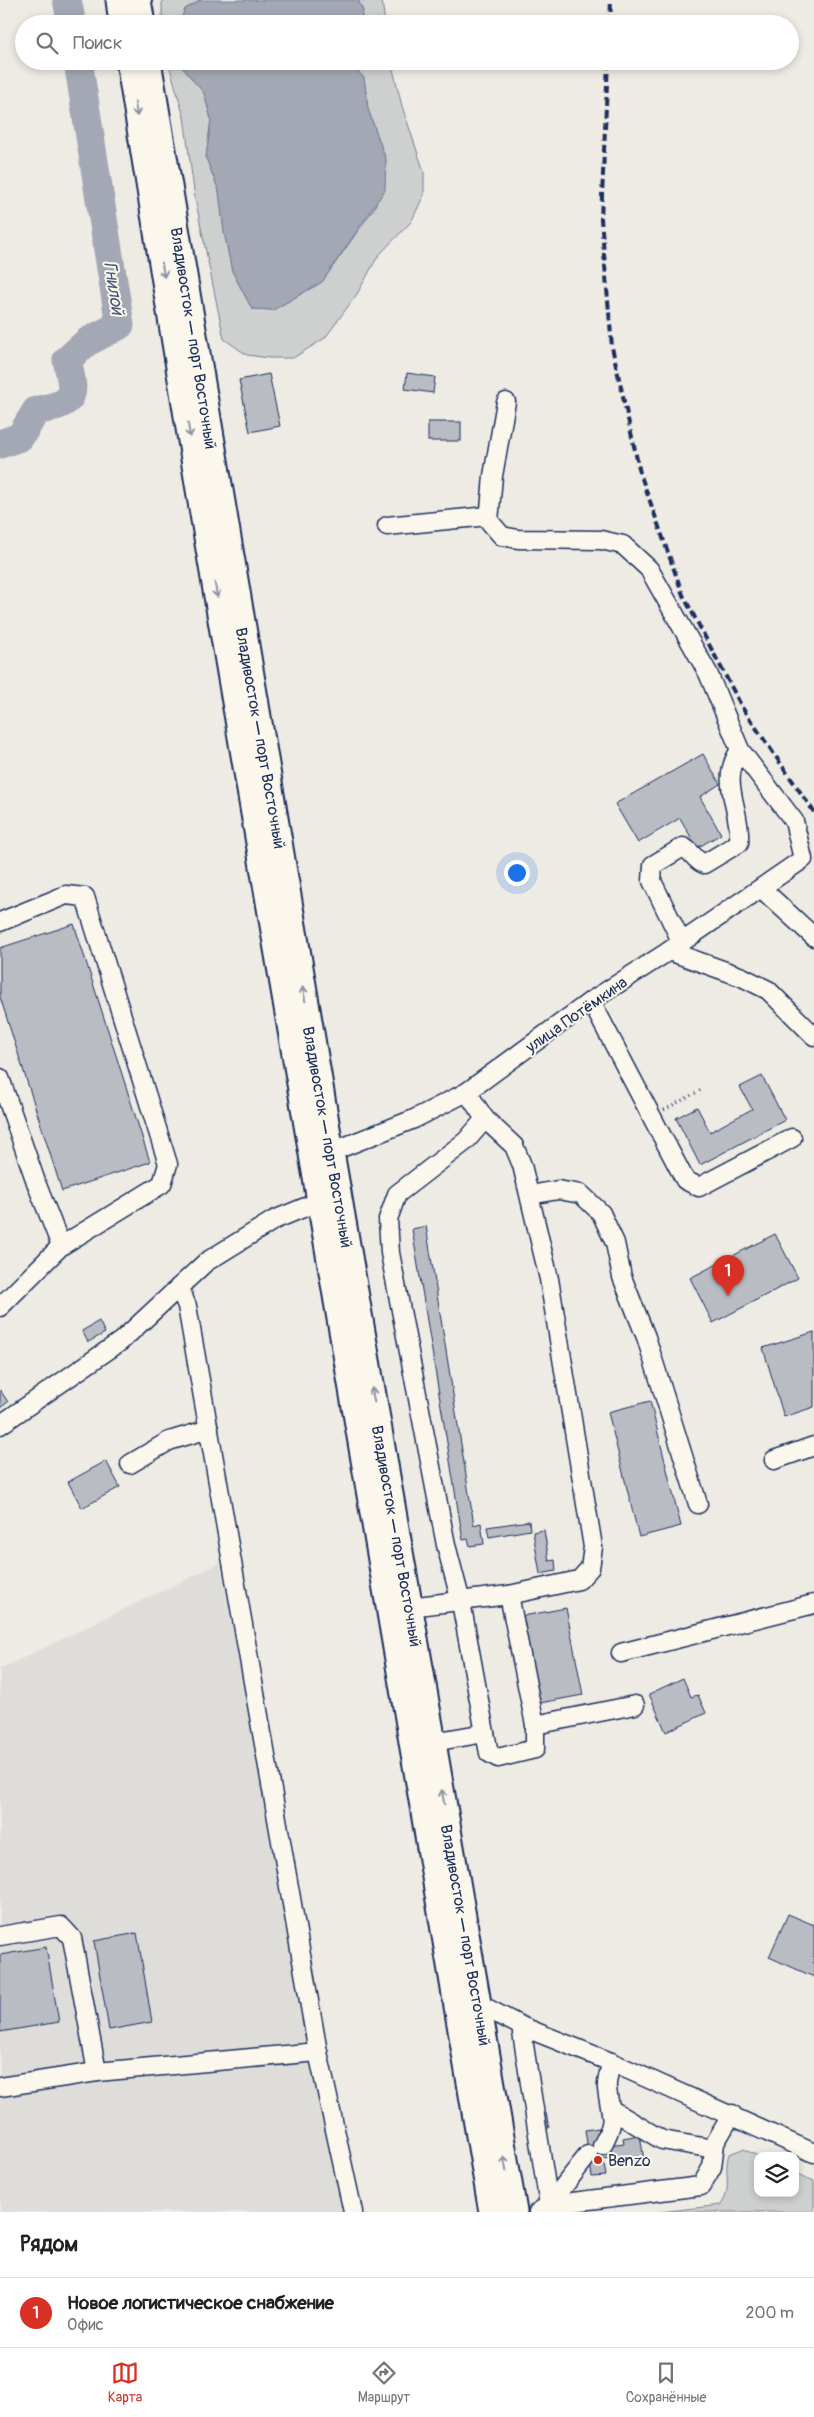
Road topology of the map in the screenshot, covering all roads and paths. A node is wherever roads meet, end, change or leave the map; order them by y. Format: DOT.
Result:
graph roads {
  1 [pos="119,0"];
  2 [pos="138,0"];
  3 [pos="121,15"];
  4 [pos="140,15"];
  5 [pos="131,70"];
  6 [pos="150,70"];
  7 [pos="506,402"];
  8 [pos="488,516"];
  9 [pos="387,526"];
  10 [pos="740,750"];
  11 [pos="762,889"];
  12 [pos="0,922"];
  13 [pos="814,937"];
  14 [pos="675,947"];
  15 [pos="591,1002"];
  16 [pos="814,1036"];
  17 [pos="0,1078"];
  18 [pos="703,1089"];
  19 [pos="467,1092"];
  20 [pos="652,1116"];
  21 [pos="486,1119"];
  22 [pos="792,1138"];
  23 [pos="330,1152"];
  24 [pos="530,1195"];
  25 [pos="320,1202"];
  26 [pos="61,1246"];
  27 [pos="179,1287"];
  28 [pos="0,1307"];
  29 [pos="0,1425"];
  30 [pos="209,1429"];
  31 [pos="814,1446"];
  32 [pos="774,1460"];
  33 [pos="130,1464"];
  34 [pos="698,1504"];
  35 [pos="509,1595"];
  36 [pos="461,1602"];
  37 [pos="814,1604"];
  38 [pos="410,1607"];
  39 [pos="621,1653"];
  40 [pos="635,1705"];
  41 [pos="536,1725"];
  42 [pos="485,1733"];
  43 [pos="433,1742"];
  44 [pos="0,1936"];
  45 [pos="477,2003"];
  46 [pos="521,2026"];
  47 [pos="318,2052"];
  48 [pos="611,2062"];
  49 [pos="97,2072"];
  50 [pos="0,2088"];
  51 [pos="612,2110"];
  52 [pos="732,2114"];
  53 [pos="714,2149"];
  54 [pos="814,2153"];
  55 [pos="544,2209"];
  56 [pos="353,2212"];
  57 [pos="492,2212"];
  58 [pos="514,2212"];
  1 -- 3 [label="highway"];
  2 -- 4 [label="highway"];
  5 -- 25 [label="highway, Владивосток — порт Восточный, one-way"];
  23 -- 6 [label="highway, Владивосток — порт Восточный, one-way"];
  7 -- 8 [label="street"];
  8 -- 9 [label="street"];
  8 -- 10 [label="street"];
  10 -- 11 [label="street, улица Потёмкина"];
  10 -- 14 [label="street"];
  11 -- 13 [label="street"];
  11 -- 14 [label="street, улица Потёмкина"];
  12 -- 26 [label="street"];
  14 -- 15 [label="street, улица Потёмкина"];
  14 -- 16 [label="street"];
  15 -- 19 [label="street, улица Потёмкина"];
  15 -- 20 [label="street"];
  17 -- 26 [label="street"];
  18 -- 20 [label="path"];
  19 -- 21 [label="street"];
  19 -- 23 [label="street, улица Потёмкина"];
  20 -- 22 [label="street"];
  21 -- 24 [label="street"];
  21 -- 36 [label="street"];
  38 -- 23 [label="highway, Владивосток — порт Восточный, one-way"];
  24 -- 34 [label="street"];
  24 -- 35 [label="street"];
  25 -- 27 [label="street"];
  25 -- 57 [label="highway, Владивосток — порт Восточный"];
  26 -- 28 [label="street"];
  27 -- 29 [label="street"];
  27 -- 30 [label="street"];
  30 -- 33 [label="street"];
  30 -- 47 [label="street"];
  31 -- 32 [label="street"];
  35 -- 36 [label="street"];
  35 -- 41 [label="street"];
  36 -- 38 [label="street"];
  36 -- 42 [label="street"];
  37 -- 39 [label="street"];
  38 -- 43 [label="highway, Владивосток — порт Восточный"];
  40 -- 41 [label="street"];
  41 -- 42 [label="street"];
  42 -- 43 [label="street"];
  45 -- 43 [label="highway, Владивосток — порт Восточный, one-way"];
  44 -- 49 [label="street"];
  45 -- 46 [label="street"];
  58 -- 45 [label="highway, Владивосток — порт Восточный, one-way"];
  46 -- 48 [label="street"];
  46 -- 55 [label="street"];
  47 -- 49 [label="street"];
  47 -- 56 [label="street"];
  48 -- 51 [label="street"];
  48 -- 52 [label="street"];
  49 -- 50 [label="street"];
  51 -- 53 [label="street"];
  51 -- 55 [label="street"];
  52 -- 53 [label="street"];
  52 -- 54 [label="street"];
  53 -- 55 [label="street"];
}
